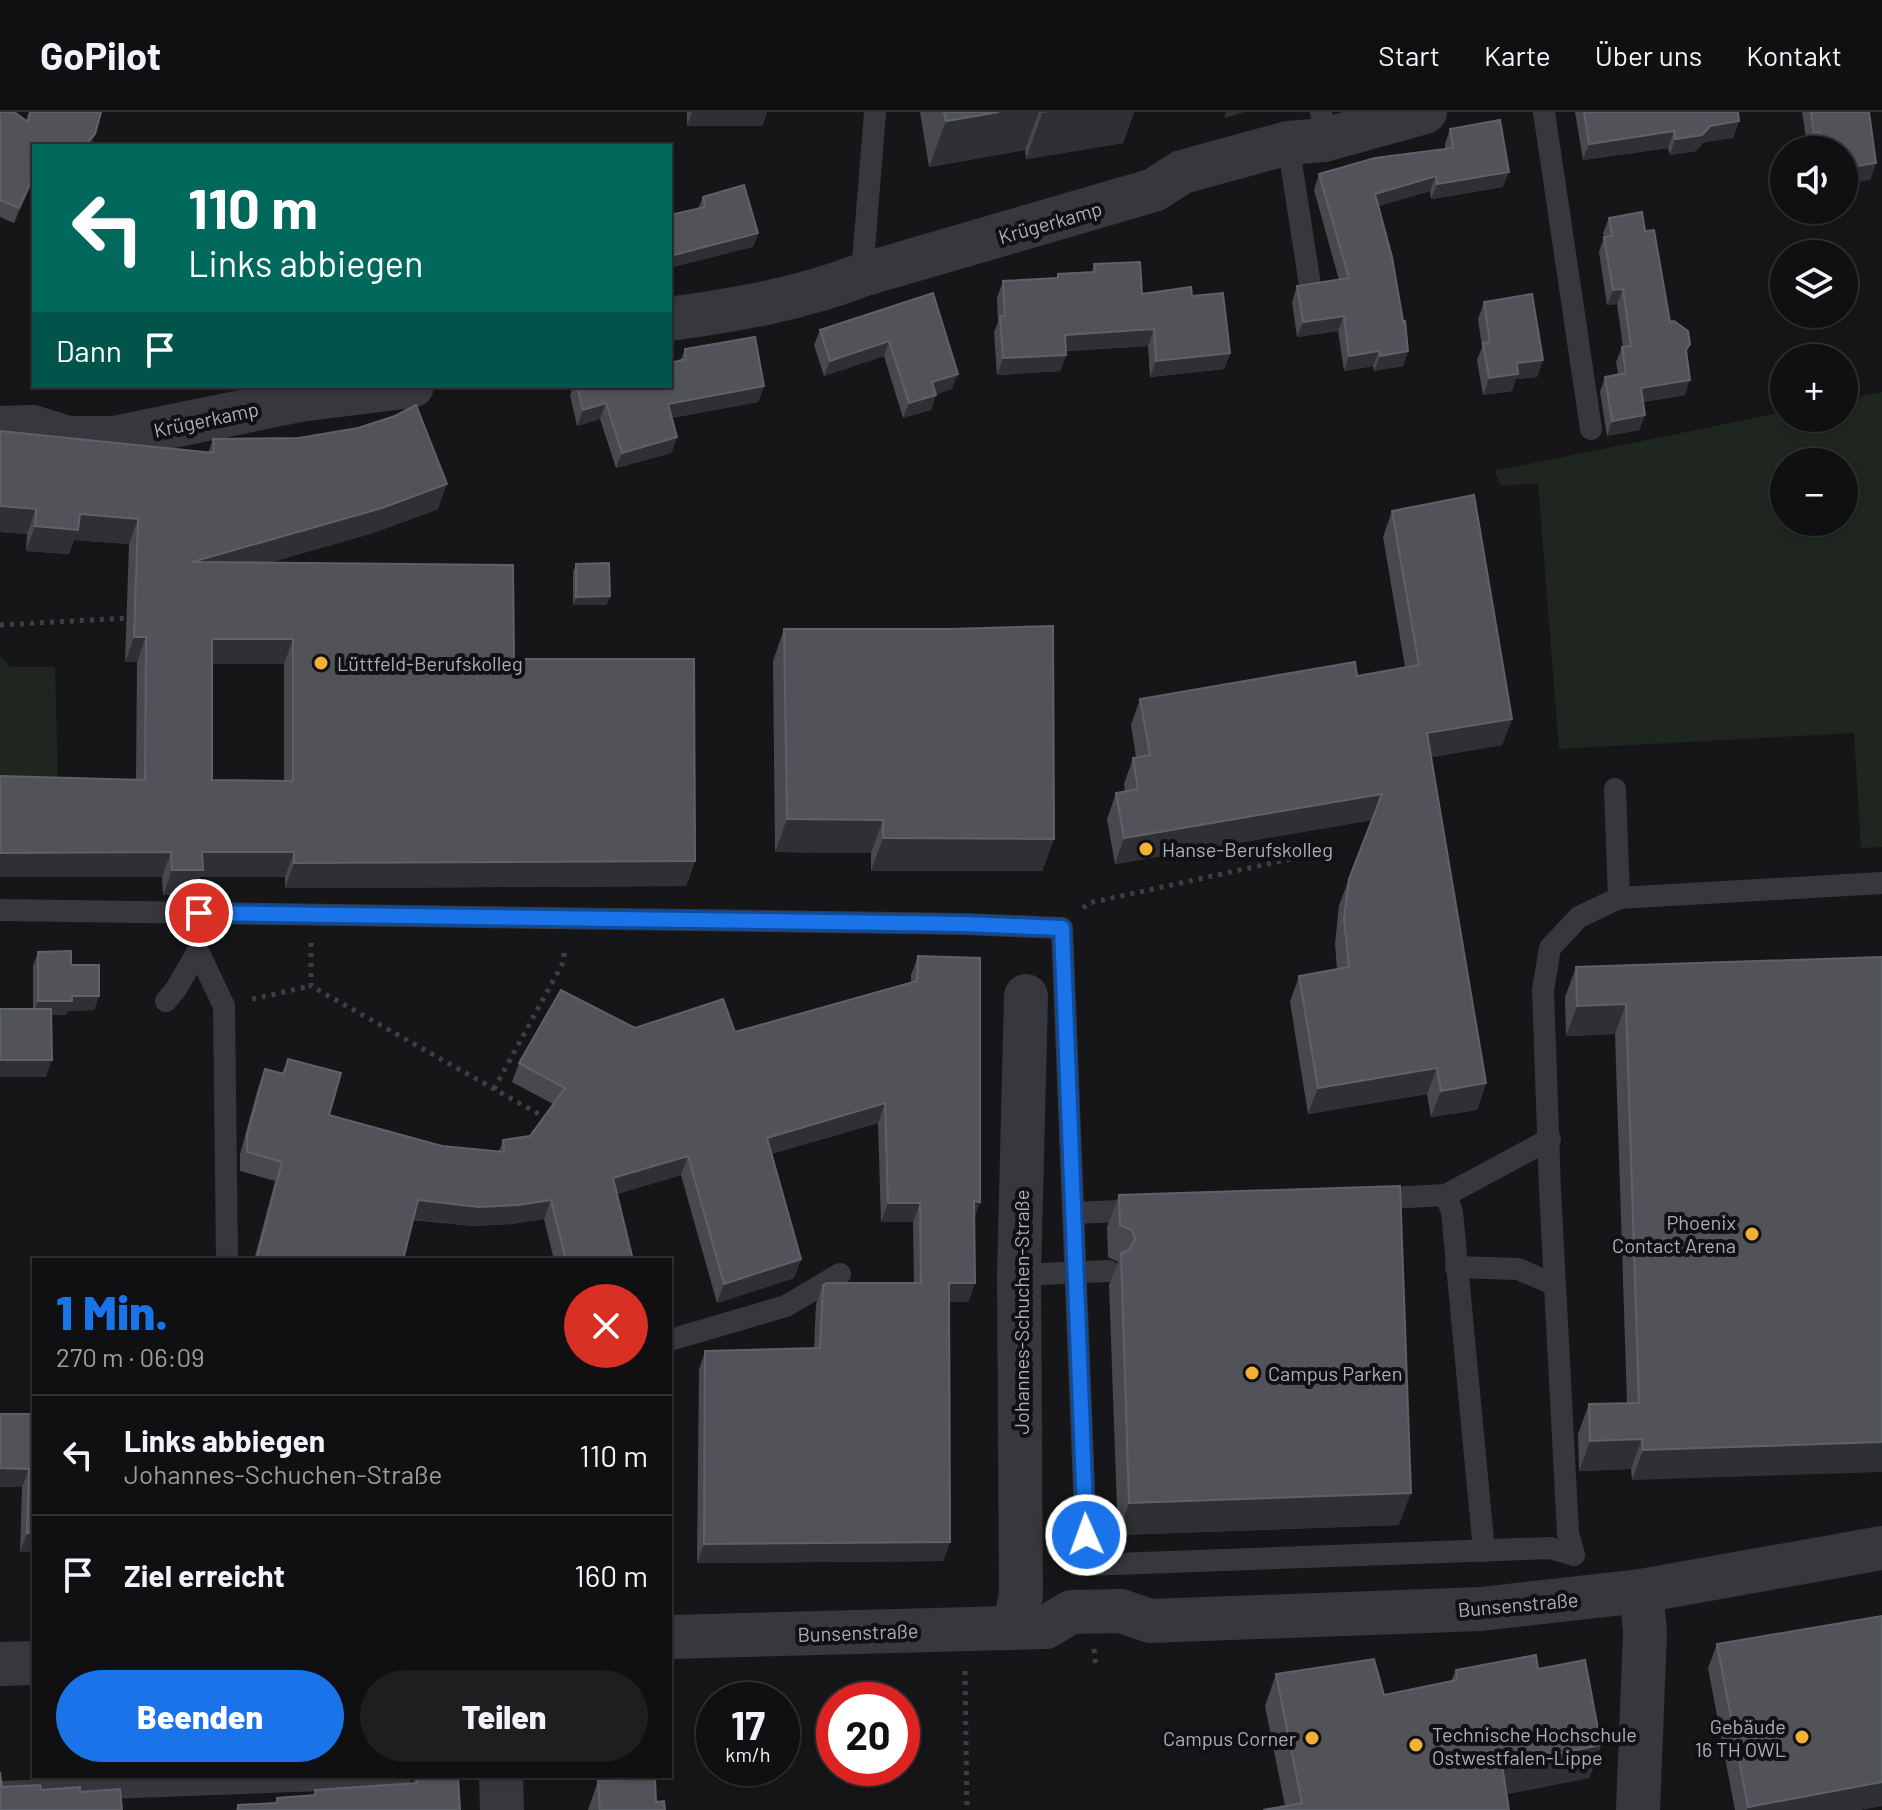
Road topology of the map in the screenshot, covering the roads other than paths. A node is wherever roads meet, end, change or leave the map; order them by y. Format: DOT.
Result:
graph roads {
  1 [pos="875,112"];
  2 [pos="1425,112"];
  3 [pos="1544,112"];
  4 [pos="1311,132"];
  5 [pos="862,275"];
  6 [pos="1310,285"];
  7 [pos="672,319"];
  8 [pos="396,388"];
  9 [pos="0,428"];
  10 [pos="1591,429"];
  11 [pos="1615,789"];
  12 [pos="1882,883"];
  13 [pos="1619,898"];
  14 [pos="0,910"];
  15 [pos="199,913"];
  16 [pos="198,951"];
  17 [pos="1026,996"];
  18 [pos="166,1001"];
  19 [pos="1550,1139"];
  20 [pos="1446,1195"];
  21 [pos="1352,1199"];
  22 [pos="1166,1209"];
  23 [pos="1073,1213"];
  24 [pos="227,1258"];
  25 [pos="1456,1267"];
  26 [pos="1109,1271"];
  27 [pos="1076,1272"];
  28 [pos="840,1274"];
  29 [pos="1019,1275"];
  30 [pos="1555,1285"];
  31 [pos="672,1339"];
  32 [pos="1882,1548"];
  33 [pos="1484,1551"];
  34 [pos="1643,1612"];
  35 [pos="1030,1627"];
  36 [pos="672,1637"];
  37 [pos="32,1663"];
  38 [pos="0,1664"];
  39 [pos="374,1778"];
  40 [pos="501,1778"];
  41 [pos="0,1792"];
  42 [pos="502,1810"];
  43 [pos="1638,1810"];
  1 -- 5 [label="lane"];
  2 -- 4 [label="street, Krügerkamp"];
  3 -- 10 [label="lane"];
  4 -- 5 [label="street, Krügerkamp"];
  4 -- 6 [label="lane"];
  5 -- 7 [label="street, Krügerkamp"];
  8 -- 9 [label="street, Krügerkamp"];
  11 -- 13 [label="lane"];
  12 -- 13 [label="lane"];
  13 -- 19 [label="lane"];
  14 -- 15 [label="lane"];
  15 -- 16 [label="lane"];
  15 -- 23 [label="lane"];
  16 -- 18 [label="lane"];
  16 -- 24 [label="lane"];
  17 -- 29 [label="street, Johannes-Schuchen-Straße"];
  19 -- 20 [label="lane"];
  19 -- 30 [label="lane"];
  20 -- 21 [label="lane"];
  20 -- 25 [label="lane"];
  22 -- 23 [label="lane"];
  23 -- 27 [label="lane"];
  25 -- 30 [label="lane"];
  25 -- 33 [label="lane"];
  26 -- 27 [label="lane"];
  27 -- 29 [label="lane"];
  27 -- 33 [label="lane"];
  28 -- 31 [label="lane"];
  29 -- 35 [label="street, Johannes-Schuchen-Straße"];
  30 -- 33 [label="lane"];
  32 -- 34 [label="street, Bunsenstraße"];
  34 -- 35 [label="street, Bunsenstraße"];
  34 -- 43 [label="street"];
  35 -- 36 [label="street, Bunsenstraße"];
  37 -- 38 [label="street"];
  39 -- 41 [label="lane"];
  40 -- 42 [label="street"];
}
